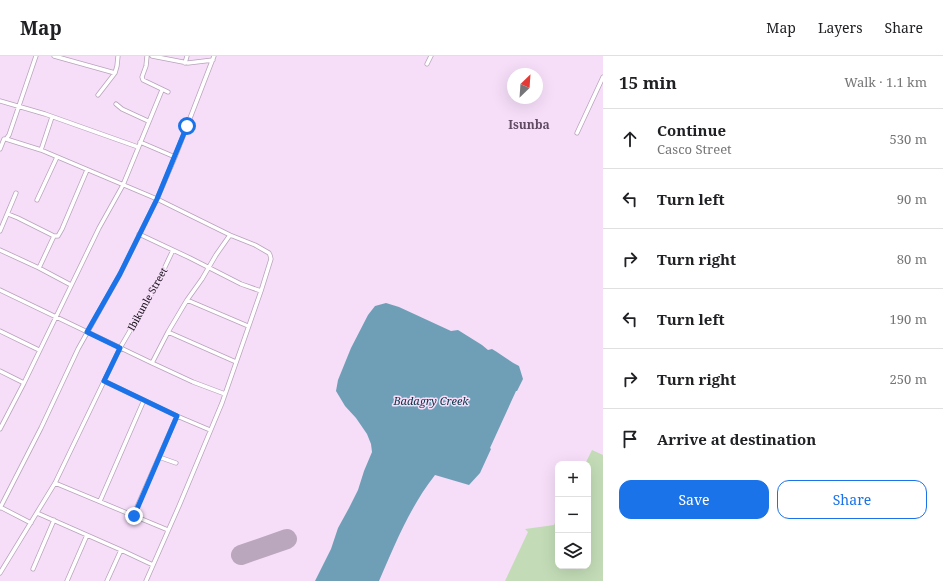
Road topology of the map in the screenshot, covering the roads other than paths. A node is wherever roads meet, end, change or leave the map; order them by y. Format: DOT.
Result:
graph roads {
  1 [pos="36,56"];
  2 [pos="54,56"];
  3 [pos="118,56"];
  4 [pos="147,56"];
  5 [pos="152,56"];
  6 [pos="187,56"];
  7 [pos="430,56"];
  8 [pos="214,58"];
  9 [pos="185,63"];
  10 [pos="427,64"];
  11 [pos="115,73"];
  12 [pos="603,77"];
  13 [pos="162,90"];
  14 [pos="168,92"];
  15 [pos="98,95"];
  16 [pos="0,101"];
  17 [pos="116,104"];
  18 [pos="18,106"];
  19 [pos="52,116"];
  20 [pos="148,122"];
  21 [pos="577,133"];
  22 [pos="4,138"];
  23 [pos="140,142"];
  24 [pos="138,147"];
  25 [pos="0,149"];
  26 [pos="41,150"];
  27 [pos="57,157"];
  28 [pos="175,157"];
  29 [pos="87,170"];
  30 [pos="123,185"];
  31 [pos="16,193"];
  32 [pos="157,199"];
  33 [pos="37,200"];
  34 [pos="8,214"];
  35 [pos="0,232"];
  36 [pos="139,234"];
  37 [pos="230,235"];
  38 [pos="54,236"];
  39 [pos="0,250"];
  40 [pos="174,250"];
  41 [pos="209,267"];
  42 [pos="39,268"];
  43 [pos="71,285"];
  44 [pos="0,290"];
  45 [pos="261,291"];
  46 [pos="187,300"];
  47 [pos="55,317"];
  48 [pos="248,326"];
  49 [pos="0,331"];
  50 [pos="87,332"];
  51 [pos="168,332"];
  52 [pos="120,348"];
  53 [pos="39,350"];
  54 [pos="236,362"];
  55 [pos="152,363"];
  56 [pos="0,371"];
  57 [pos="104,381"];
  58 [pos="24,383"];
  59 [pos="225,394"];
  60 [pos="144,400"];
  61 [pos="177,416"];
  62 [pos="0,429"];
  63 [pos="210,430"];
  64 [pos="159,457"];
  65 [pos="176,463"];
  66 [pos="55,483"];
  67 [pos="100,501"];
  68 [pos="0,508"];
  69 [pos="37,513"];
  70 [pos="134,516"];
  71 [pos="54,520"];
  72 [pos="30,523"];
  73 [pos="168,530"];
  74 [pos="87,535"];
  75 [pos="121,550"];
  76 [pos="153,565"];
  77 [pos="33,569"];
  78 [pos="0,573"];
  79 [pos="67,581"];
  80 [pos="107,581"];
  81 [pos="146,581"];
  1 -- 18 [label="street"];
  2 -- 11 [label="street"];
  3 -- 11 [label="street"];
  4 -- 13 [label="street"];
  5 -- 9 [label="street"];
  6 -- 9 [label="street"];
  7 -- 10 [label="street"];
  8 -- 9 [label="street"];
  8 -- 28 [label="street"];
  11 -- 15 [label="street"];
  12 -- 21 [label="street"];
  13 -- 14 [label="street"];
  13 -- 20 [label="street"];
  16 -- 18 [label="street"];
  17 -- 20 [label="street"];
  18 -- 19 [label="street"];
  18 -- 22 [label="street"];
  19 -- 24 [label="street"];
  19 -- 26 [label="street"];
  20 -- 23 [label="street"];
  22 -- 25 [label="street"];
  22 -- 26 [label="street"];
  23 -- 24 [label="street"];
  23 -- 28 [label="street"];
  24 -- 30 [label="street"];
  26 -- 27 [label="street"];
  27 -- 29 [label="street"];
  27 -- 33 [label="street"];
  28 -- 32 [label="street"];
  29 -- 30 [label="street"];
  29 -- 38 [label="street"];
  30 -- 32 [label="street"];
  30 -- 43 [label="street"];
  31 -- 34 [label="street"];
  32 -- 36 [label="street"];
  32 -- 37 [label="street"];
  34 -- 35 [label="street"];
  34 -- 38 [label="street"];
  36 -- 40 [label="street"];
  36 -- 50 [label="street"];
  37 -- 41 [label="street"];
  37 -- 45 [label="street"];
  38 -- 42 [label="street"];
  39 -- 42 [label="street"];
  40 -- 41 [label="street"];
  40 -- 52 [label="street, Ibikunle Street"];
  41 -- 45 [label="street"];
  41 -- 46 [label="street"];
  42 -- 43 [label="street"];
  43 -- 47 [label="street"];
  44 -- 47 [label="street"];
  45 -- 48 [label="street"];
  46 -- 48 [label="street"];
  46 -- 51 [label="street"];
  47 -- 50 [label="street"];
  47 -- 53 [label="street"];
  48 -- 54 [label="street"];
  49 -- 53 [label="street"];
  50 -- 52 [label="street"];
  50 -- 68 [label="street"];
  51 -- 54 [label="street"];
  51 -- 55 [label="street"];
  52 -- 55 [label="street"];
  52 -- 57 [label="street, Ibikunle Street"];
  53 -- 58 [label="street"];
  54 -- 59 [label="street"];
  55 -- 59 [label="street"];
  56 -- 58 [label="street"];
  57 -- 60 [label="street"];
  57 -- 66 [label="street, Ibikunle Street"];
  58 -- 62 [label="street"];
  59 -- 63 [label="street"];
  60 -- 61 [label="street"];
  60 -- 67 [label="street"];
  61 -- 63 [label="street"];
  61 -- 64 [label="street"];
  63 -- 73 [label="street"];
  64 -- 65 [label="street"];
  64 -- 70 [label="street"];
  66 -- 67 [label="street"];
  66 -- 69 [label="street, Ibikunle Street"];
  67 -- 70 [label="street"];
  68 -- 72 [label="street"];
  69 -- 71 [label="street"];
  69 -- 72 [label="street, Ibikunle Street"];
  70 -- 73 [label="street"];
  71 -- 74 [label="street"];
  71 -- 77 [label="street"];
  72 -- 78 [label="street, Ibikunle Street"];
  73 -- 76 [label="street"];
  74 -- 75 [label="street"];
  74 -- 79 [label="street"];
  75 -- 76 [label="street"];
  75 -- 80 [label="street"];
  76 -- 81 [label="street"];
}
